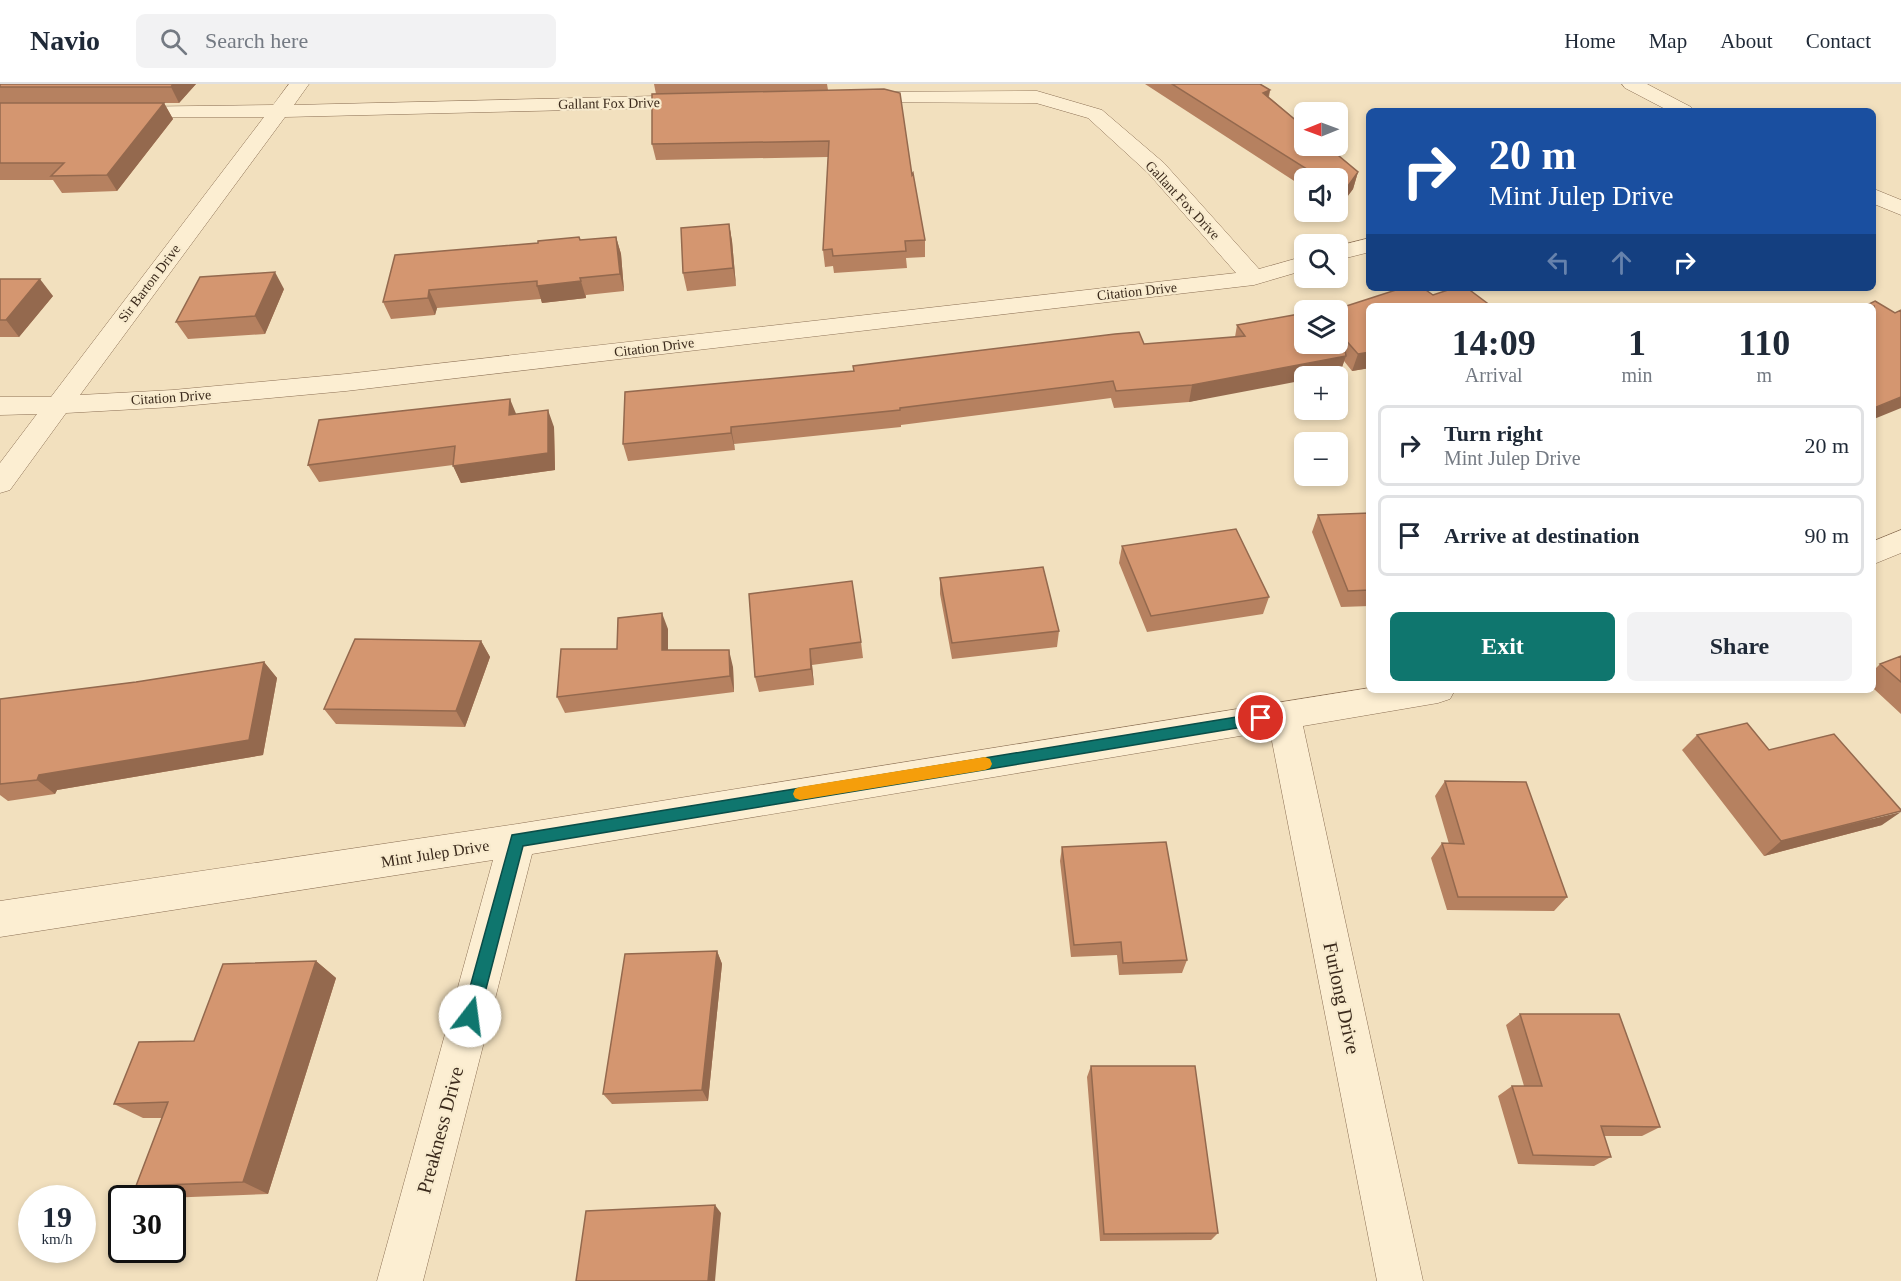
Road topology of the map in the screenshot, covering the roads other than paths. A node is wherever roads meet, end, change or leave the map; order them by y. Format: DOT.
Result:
graph roads {
  1 [pos="299,84"];
  2 [pos="1632,84"];
  3 [pos="834,98"];
  4 [pos="716,101"];
  5 [pos="1678,108"];
  6 [pos="104,111"];
  7 [pos="278,111"];
  8 [pos="1876,197"];
  9 [pos="1901,208"];
  10 [pos="1366,245"];
  11 [pos="1348,251"];
  12 [pos="1294,266"];
  13 [pos="1254,278"];
  14 [pos="0,405"];
  15 [pos="57,406"];
  16 [pos="0,483"];
  17 [pos="1901,541"];
  18 [pos="1876,553"];
  19 [pos="1419,693"];
  20 [pos="1284,715"];
  21 [pos="517,840"];
  22 [pos="0,919"];
  23 [pos="400,1281"];
  24 [pos="1400,1281"];
  1 -- 7 [label="street, Sir Barton Drive"];
  2 -- 5 [label="street"];
  3 -- 13 [label="street, Gallant Fox Drive"];
  4 -- 7 [label="street, Gallant Fox Drive"];
  6 -- 7 [label="street, Gallant Fox Drive"];
  7 -- 15 [label="street, Sir Barton Drive"];
  8 -- 9 [label="street"];
  10 -- 11 [label="street"];
  12 -- 13 [label="street, Citation Drive"];
  13 -- 15 [label="street, Citation Drive"];
  14 -- 15 [label="street, Citation Drive"];
  15 -- 16 [label="street, Sir Barton Drive"];
  17 -- 18 [label="street"];
  19 -- 20 [label="street, Mint Julep Drive"];
  20 -- 21 [label="street, Mint Julep Drive"];
  20 -- 24 [label="street, Furlong Drive"];
  21 -- 22 [label="street, Mint Julep Drive"];
  21 -- 23 [label="street, Preakness Drive"];
}
